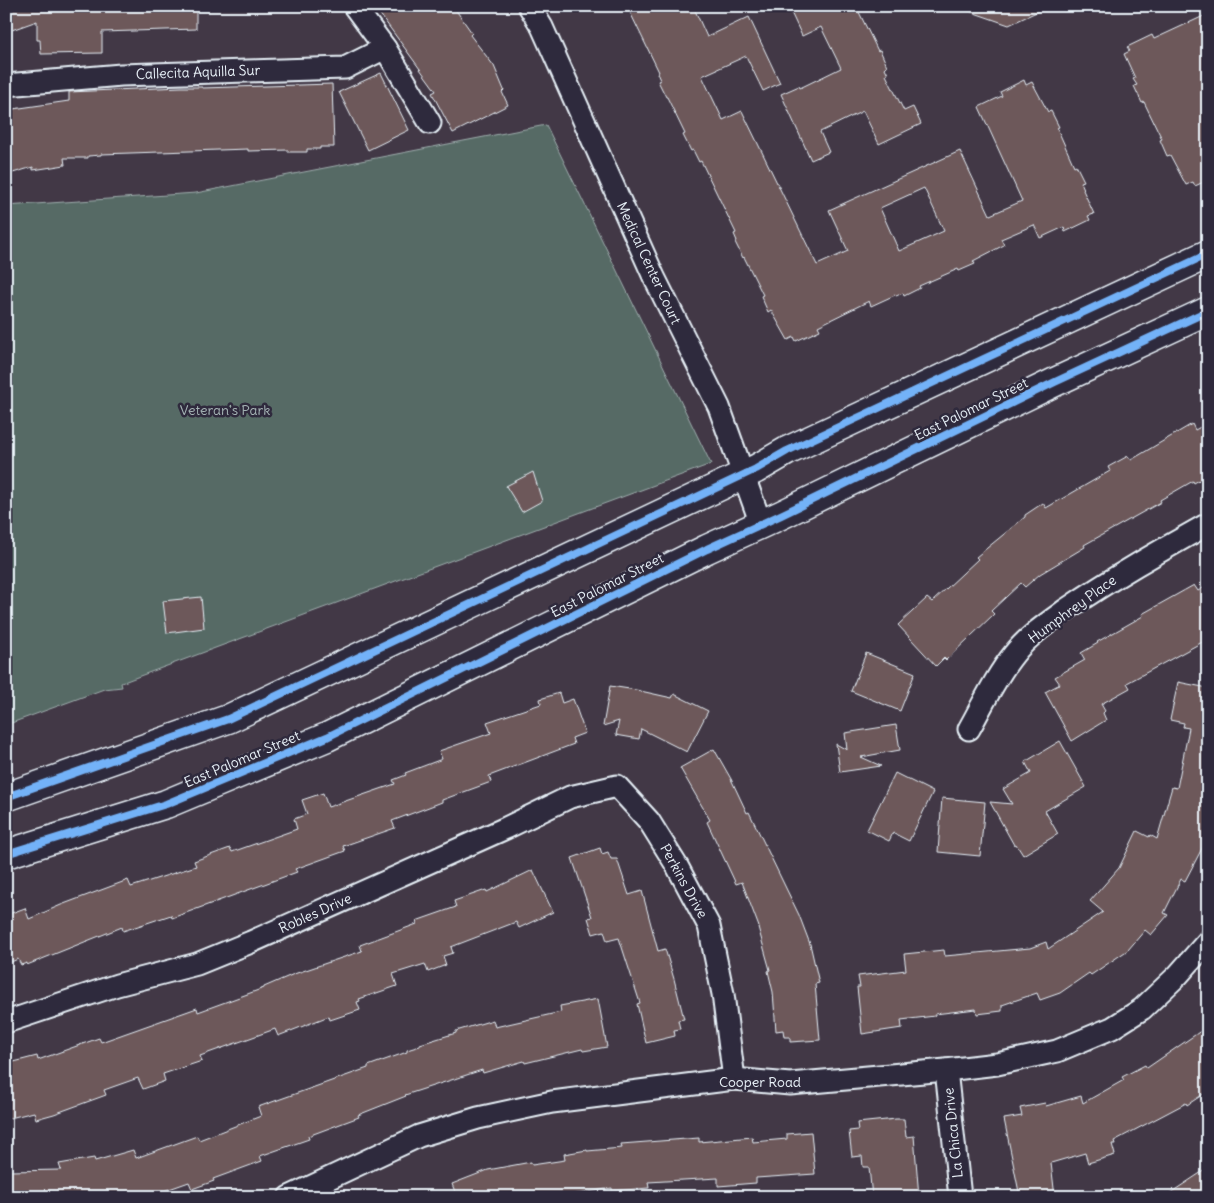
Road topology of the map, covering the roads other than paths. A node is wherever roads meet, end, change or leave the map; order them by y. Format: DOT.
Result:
graph roads {
  1 [pos="354,6"];
  2 [pos="529,6"];
  3 [pos="385,48"];
  4 [pos="6,85"];
  5 [pos="430,123"];
  6 [pos="1208,254"];
  7 [pos="1208,312"];
  8 [pos="744,474"];
  9 [pos="762,524"];
  10 [pos="1208,524"];
  11 [pos="969,729"];
  12 [pos="617,786"];
  13 [pos="6,797"];
  14 [pos="6,854"];
  15 [pos="1208,941"];
  16 [pos="6,1022"];
  17 [pos="946,1070"];
  18 [pos="734,1079"];
  19 [pos="289,1197"];
  20 [pos="960,1197"];
  1 -- 3 [label="street"];
  2 -- 8 [label="street, Medical Center Court"];
  3 -- 4 [label="street, Callecita Aquilla Sur"];
  3 -- 5 [label="street"];
  6 -- 8 [label="main road"];
  7 -- 9 [label="main road, East Palomar Street"];
  8 -- 9 [label="street, Medical Center Court"];
  8 -- 13 [label="main road"];
  9 -- 14 [label="main road, East Palomar Street"];
  10 -- 11 [label="street, Humphrey Place"];
  12 -- 16 [label="street, Robles Drive"];
  12 -- 18 [label="street, Perkins Drive"];
  15 -- 17 [label="street, Cooper Road"];
  17 -- 18 [label="street, Cooper Road"];
  17 -- 20 [label="street, La Chica Drive"];
  18 -- 19 [label="street, Cooper Road"];
}
